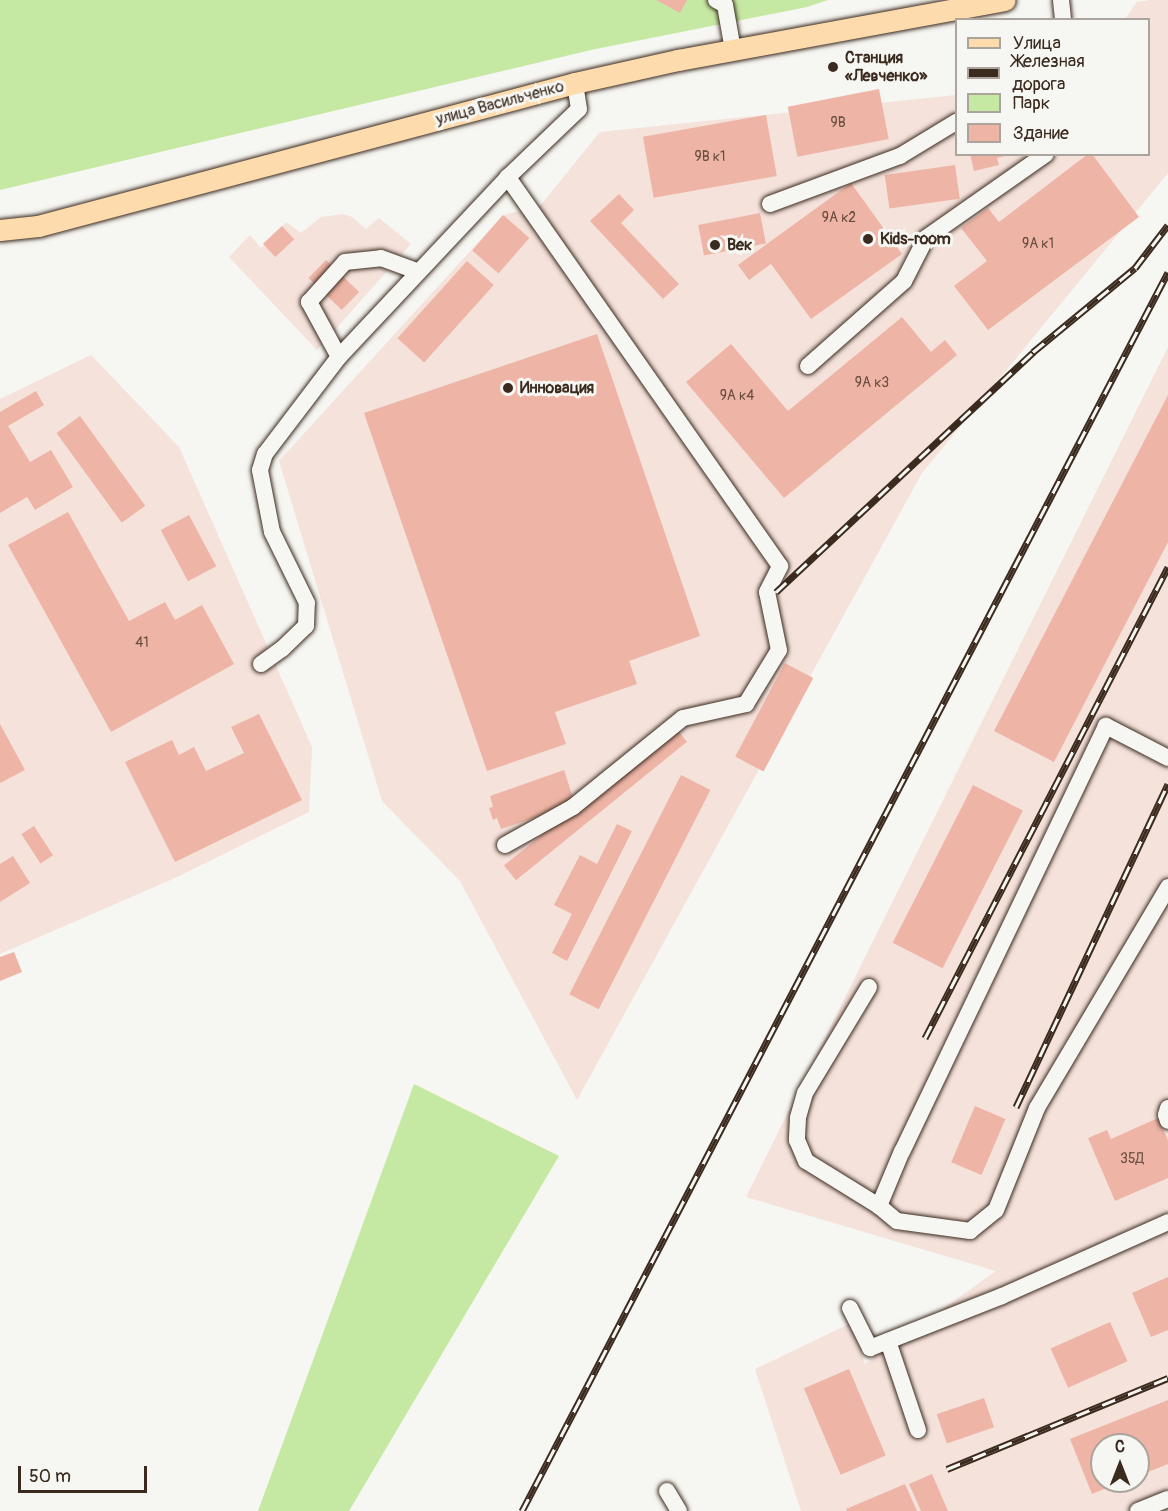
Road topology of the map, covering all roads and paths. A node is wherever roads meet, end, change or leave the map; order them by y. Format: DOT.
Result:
graph roads {
  1 [pos="716,0"];
  2 [pos="1005,0"];
  3 [pos="1061,0"];
  4 [pos="1063,18"];
  5 [pos="733,51"];
  6 [pos="575,83"];
  7 [pos="955,123"];
  8 [pos="1043,156"];
  9 [pos="508,177"];
  10 [pos="770,204"];
  11 [pos="0,230"];
  12 [pos="419,272"];
  13 [pos="339,357"];
  14 [pos="808,366"];
  15 [pos="261,664"];
  16 [pos="1168,758"];
  17 [pos="505,845"];
  18 [pos="1168,887"];
  19 [pos="869,987"];
  20 [pos="1168,1108"];
  21 [pos="1168,1121"];
  22 [pos="879,1206"];
  23 [pos="1168,1222"];
  24 [pos="850,1308"];
  25 [pos="888,1341"];
  26 [pos="918,1430"];
  27 [pos="667,1491"];
  28 [pos="1168,1499"];
  29 [pos="679,1511"];
  30 [pos="1138,1511"];
  1 -- 5 [label="street"];
  2 -- 5 [label="main road, улица Васильченко"];
  3 -- 4 [label="street"];
  5 -- 6 [label="main road, улица Васильченко"];
  6 -- 9 [label="street"];
  6 -- 11 [label="main road, улица Васильченко"];
  7 -- 10 [label="street"];
  8 -- 14 [label="street"];
  9 -- 12 [label="street"];
  9 -- 17 [label="street"];
  12 -- 13 [label="street"];
  12 -- 13 [label="street"];
  13 -- 15 [label="street"];
  16 -- 22 [label="street"];
  18 -- 22 [label="street"];
  19 -- 22 [label="street"];
  20 -- 21 [label="street"];
  23 -- 25 [label="street"];
  24 -- 25 [label="street"];
  25 -- 26 [label="street"];
  27 -- 29 [label="street"];
  28 -- 30 [label="street"];
}
